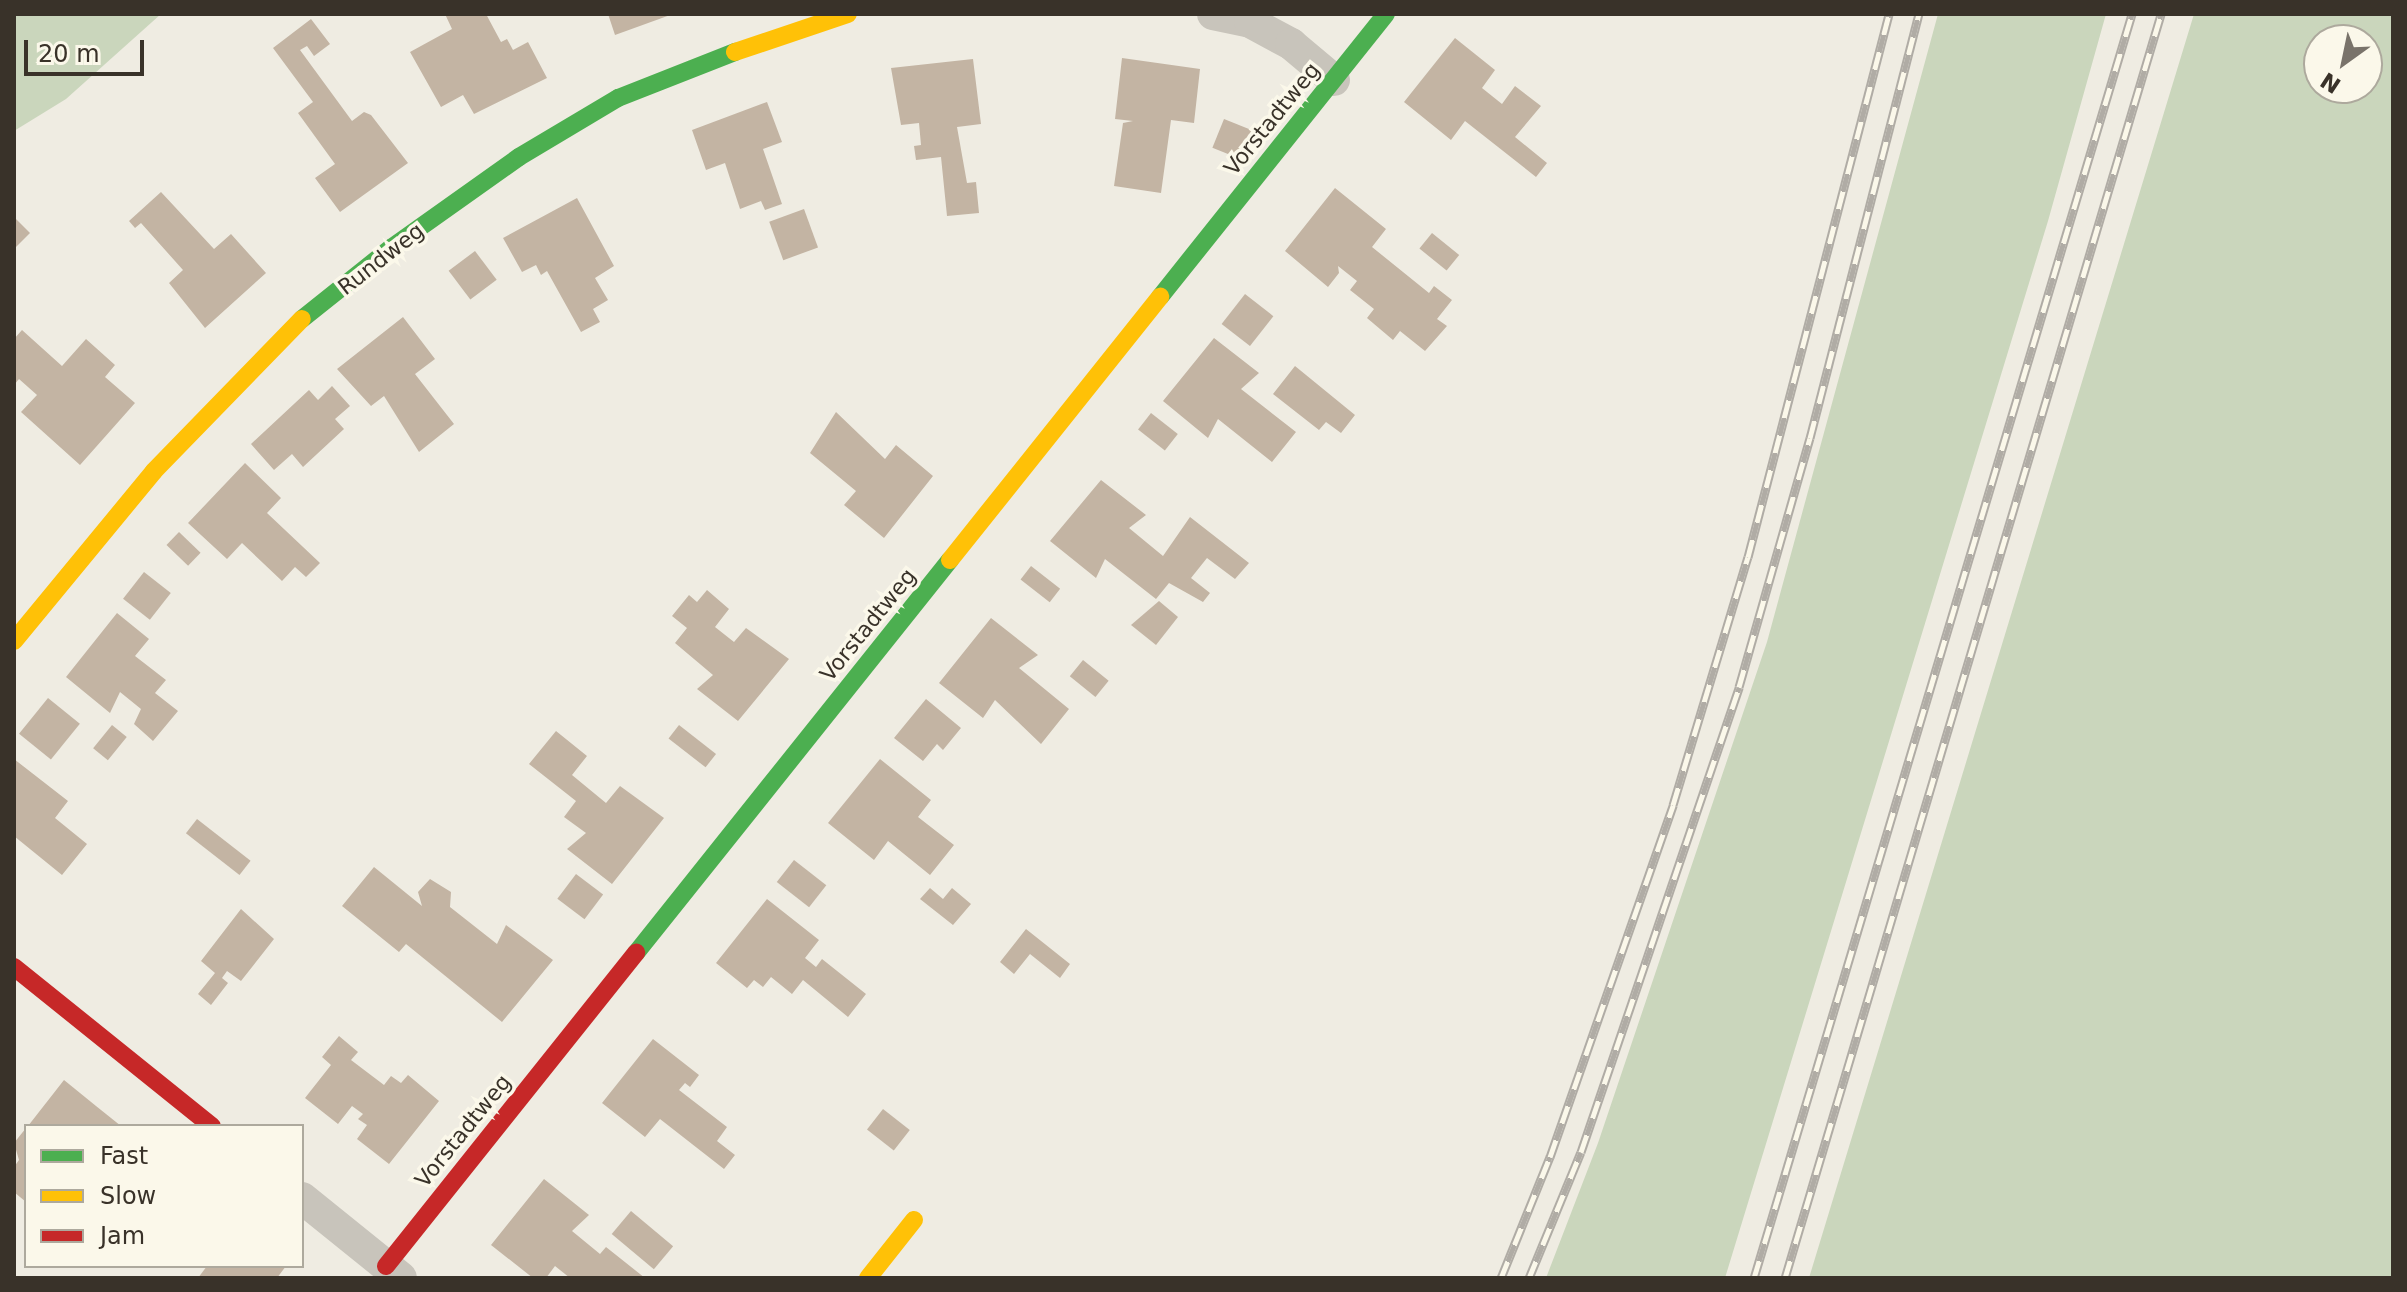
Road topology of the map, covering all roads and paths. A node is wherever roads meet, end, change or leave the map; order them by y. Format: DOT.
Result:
graph roads {
  1 [pos="848,14"];
  2 [pos="1213,14"];
  3 [pos="1386,14"];
  4 [pos="1334,80"];
  5 [pos="14,641"];
  6 [pos="14,967"];
  7 [pos="210,1124"];
  8 [pos="304,1200"];
  9 [pos="914,1220"];
  10 [pos="394,1272"];
  11 [pos="868,1278"];
  1 -- 5 [label="street, Rundweg"];
  2 -- 4 [label="street"];
  3 -- 4 [label="street, Vorstadtweg"];
  4 -- 10 [label="street, Vorstadtweg"];
  6 -- 7 [label="street"];
  8 -- 10 [label="street"];
  9 -- 11 [label="street"];
}
